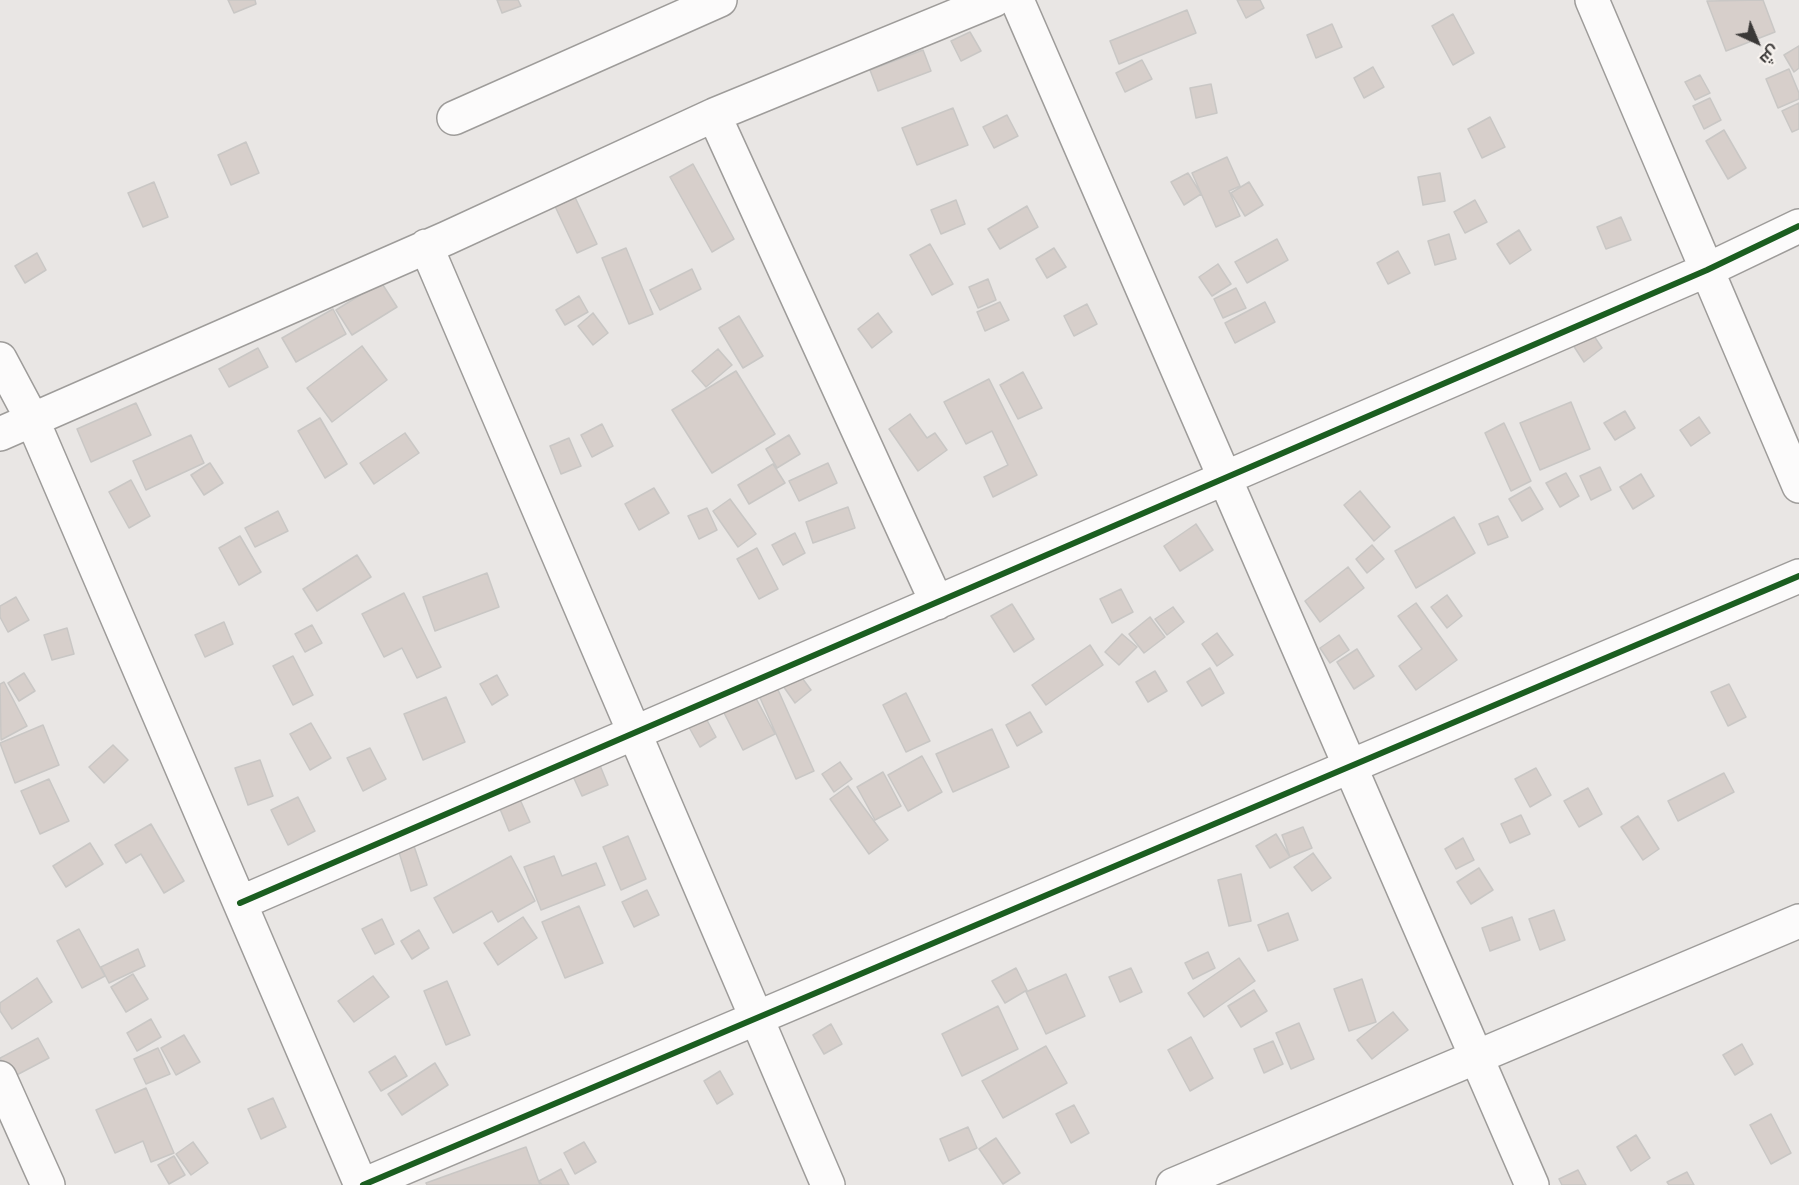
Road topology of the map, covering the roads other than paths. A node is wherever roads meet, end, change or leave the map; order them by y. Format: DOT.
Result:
graph roads {
  1 [pos="720,0"];
  2 [pos="994,0"];
  3 [pos="1017,0"];
  4 [pos="1592,0"];
  5 [pos="714,114"];
  6 [pos="454,118"];
  7 [pos="1799,225"];
  8 [pos="426,246"];
  9 [pos="1707,270"];
  10 [pos="0,358"];
  11 [pos="32,419"];
  12 [pos="0,434"];
  13 [pos="1226,478"];
  14 [pos="1799,486"];
  15 [pos="1799,576"];
  16 [pos="937,603"];
  17 [pos="635,733"];
  18 [pos="1351,766"];
  19 [pos="240,903"];
  20 [pos="1799,921"];
  21 [pos="756,1018"];
  22 [pos="1477,1057"];
  23 [pos="0,1078"];
  24 [pos="48,1185"];
  25 [pos="362,1185"];
  26 [pos="828,1185"];
  27 [pos="1173,1185"];
  28 [pos="1532,1185"];
  1 -- 6 [label="street"];
  2 -- 5 [label="street"];
  3 -- 13 [label="street"];
  4 -- 9 [label="street"];
  5 -- 8 [label="street"];
  5 -- 16 [label="street"];
  7 -- 9 [label="street"];
  8 -- 11 [label="street"];
  8 -- 17 [label="street"];
  9 -- 13 [label="street"];
  9 -- 14 [label="street"];
  10 -- 11 [label="street"];
  11 -- 12 [label="street"];
  11 -- 19 [label="street"];
  13 -- 16 [label="street"];
  13 -- 18 [label="street"];
  15 -- 18 [label="street"];
  16 -- 17 [label="street"];
  17 -- 19 [label="street"];
  17 -- 21 [label="street"];
  18 -- 21 [label="street"];
  18 -- 22 [label="street"];
  19 -- 25 [label="street"];
  20 -- 22 [label="street"];
  21 -- 25 [label="street"];
  21 -- 26 [label="street"];
  22 -- 27 [label="street"];
  22 -- 28 [label="street"];
  23 -- 24 [label="street"];
}
